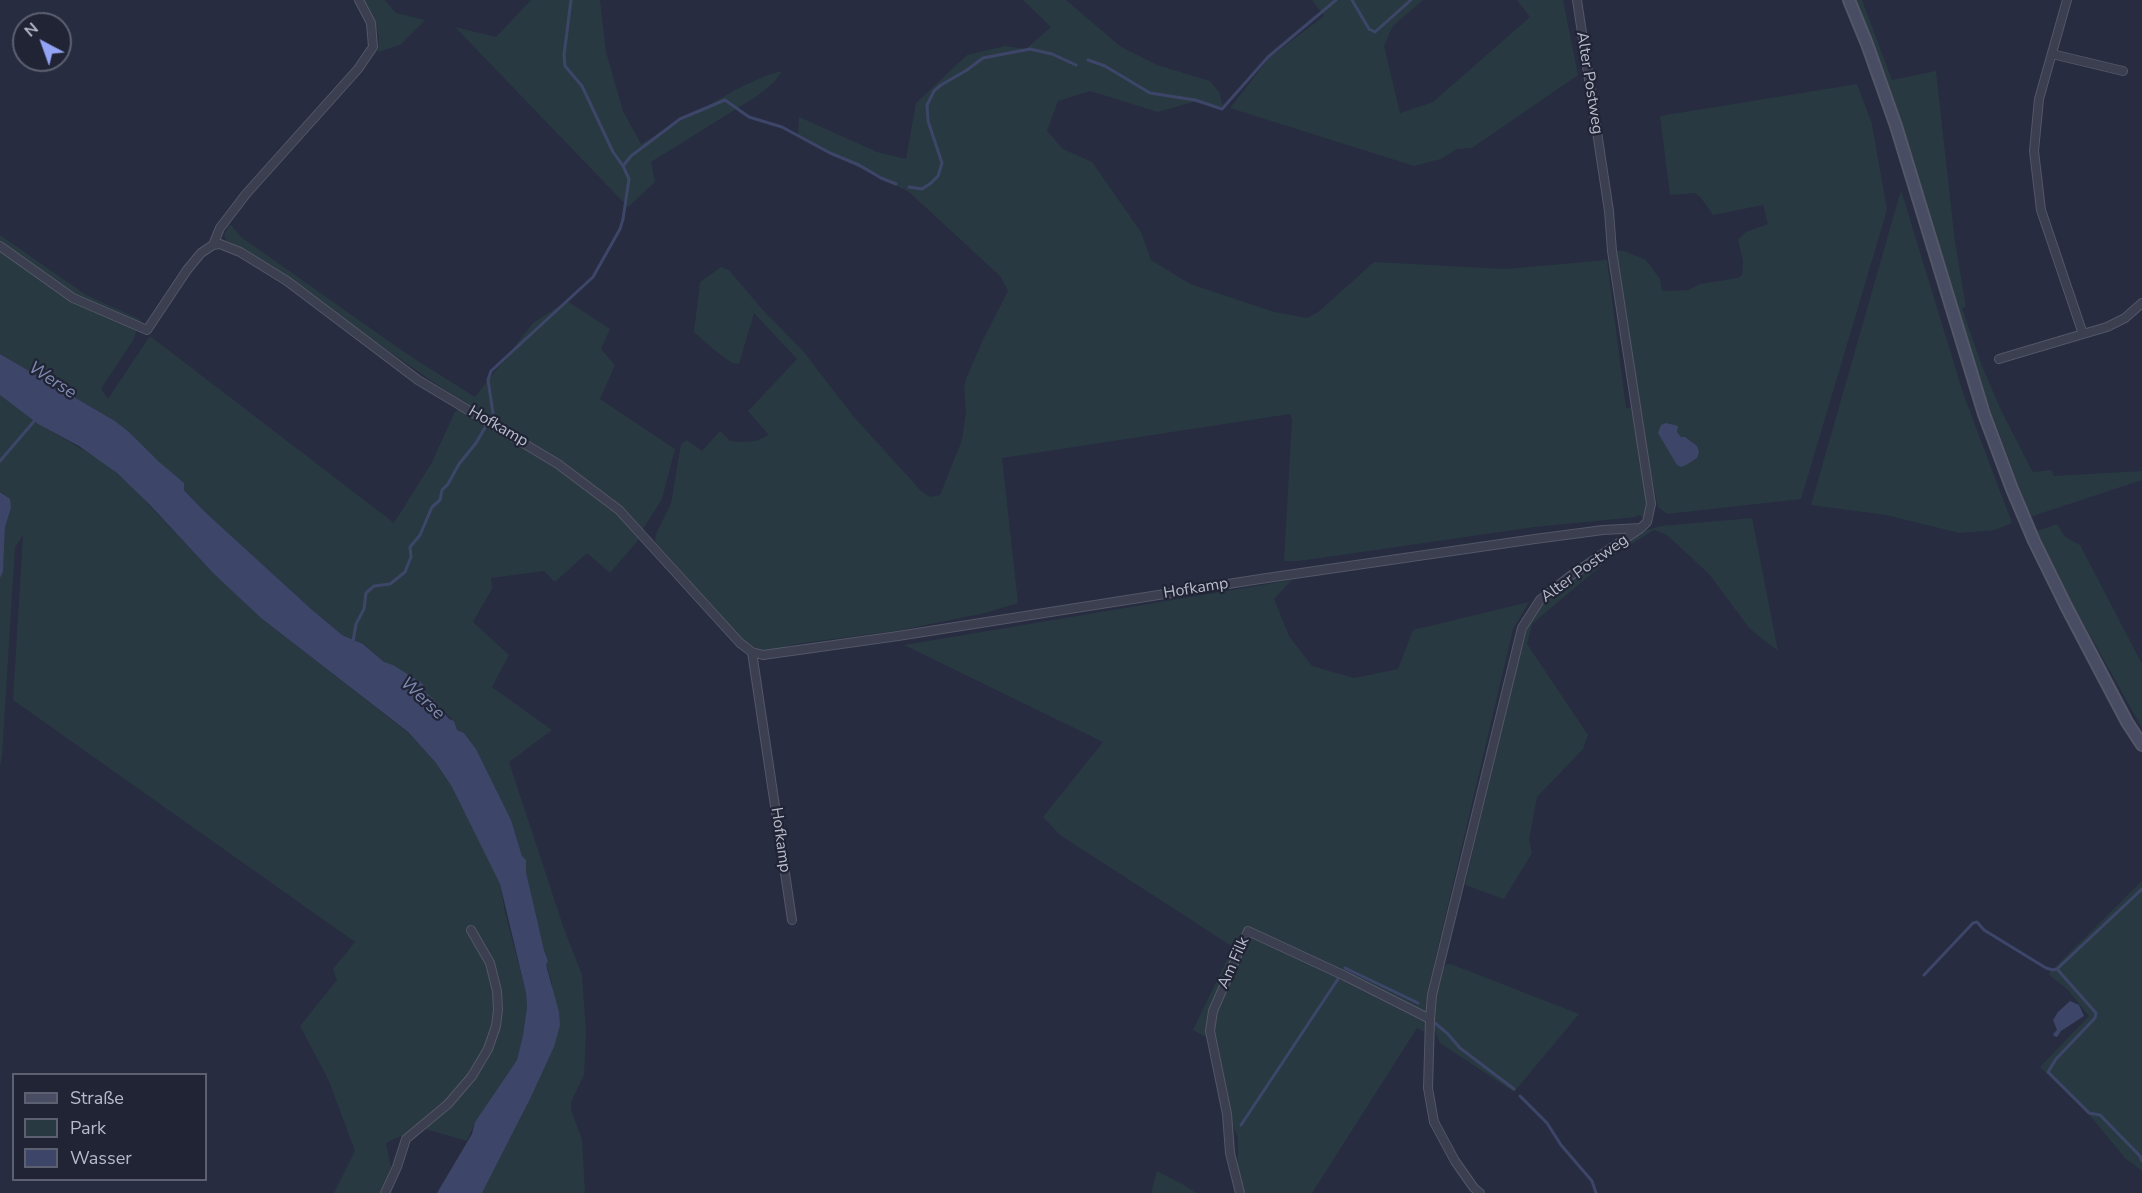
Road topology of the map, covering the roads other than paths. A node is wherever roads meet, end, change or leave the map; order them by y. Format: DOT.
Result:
graph roads {
  1 [pos="359,0"];
  2 [pos="1577,0"];
  3 [pos="1849,0"];
  4 [pos="2067,0"];
  5 [pos="2052,54"];
  6 [pos="2123,71"];
  7 [pos="213,245"];
  8 [pos="0,246"];
  9 [pos="2142,303"];
  10 [pos="2083,334"];
  11 [pos="1999,359"];
  12 [pos="1641,528"];
  13 [pos="752,652"];
  14 [pos="2142,745"];
  15 [pos="792,920"];
  16 [pos="471,930"];
  17 [pos="1430,1019"];
  18 [pos="385,1193"];
  19 [pos="1240,1193"];
  20 [pos="1480,1193"];
  1 -- 7 [label="street"];
  2 -- 12 [label="street, Alter Postweg"];
  3 -- 14 [label="main road"];
  4 -- 5 [label="street"];
  5 -- 6 [label="street"];
  5 -- 10 [label="street"];
  7 -- 8 [label="street"];
  7 -- 13 [label="street, Hofkamp"];
  9 -- 10 [label="street"];
  10 -- 11 [label="street"];
  12 -- 13 [label="street, Hofkamp"];
  12 -- 17 [label="street, Alter Postweg"];
  13 -- 15 [label="street, Hofkamp"];
  16 -- 18 [label="street"];
  17 -- 19 [label="street, Am Filk"];
  17 -- 20 [label="street, Alter Postweg"];
}
